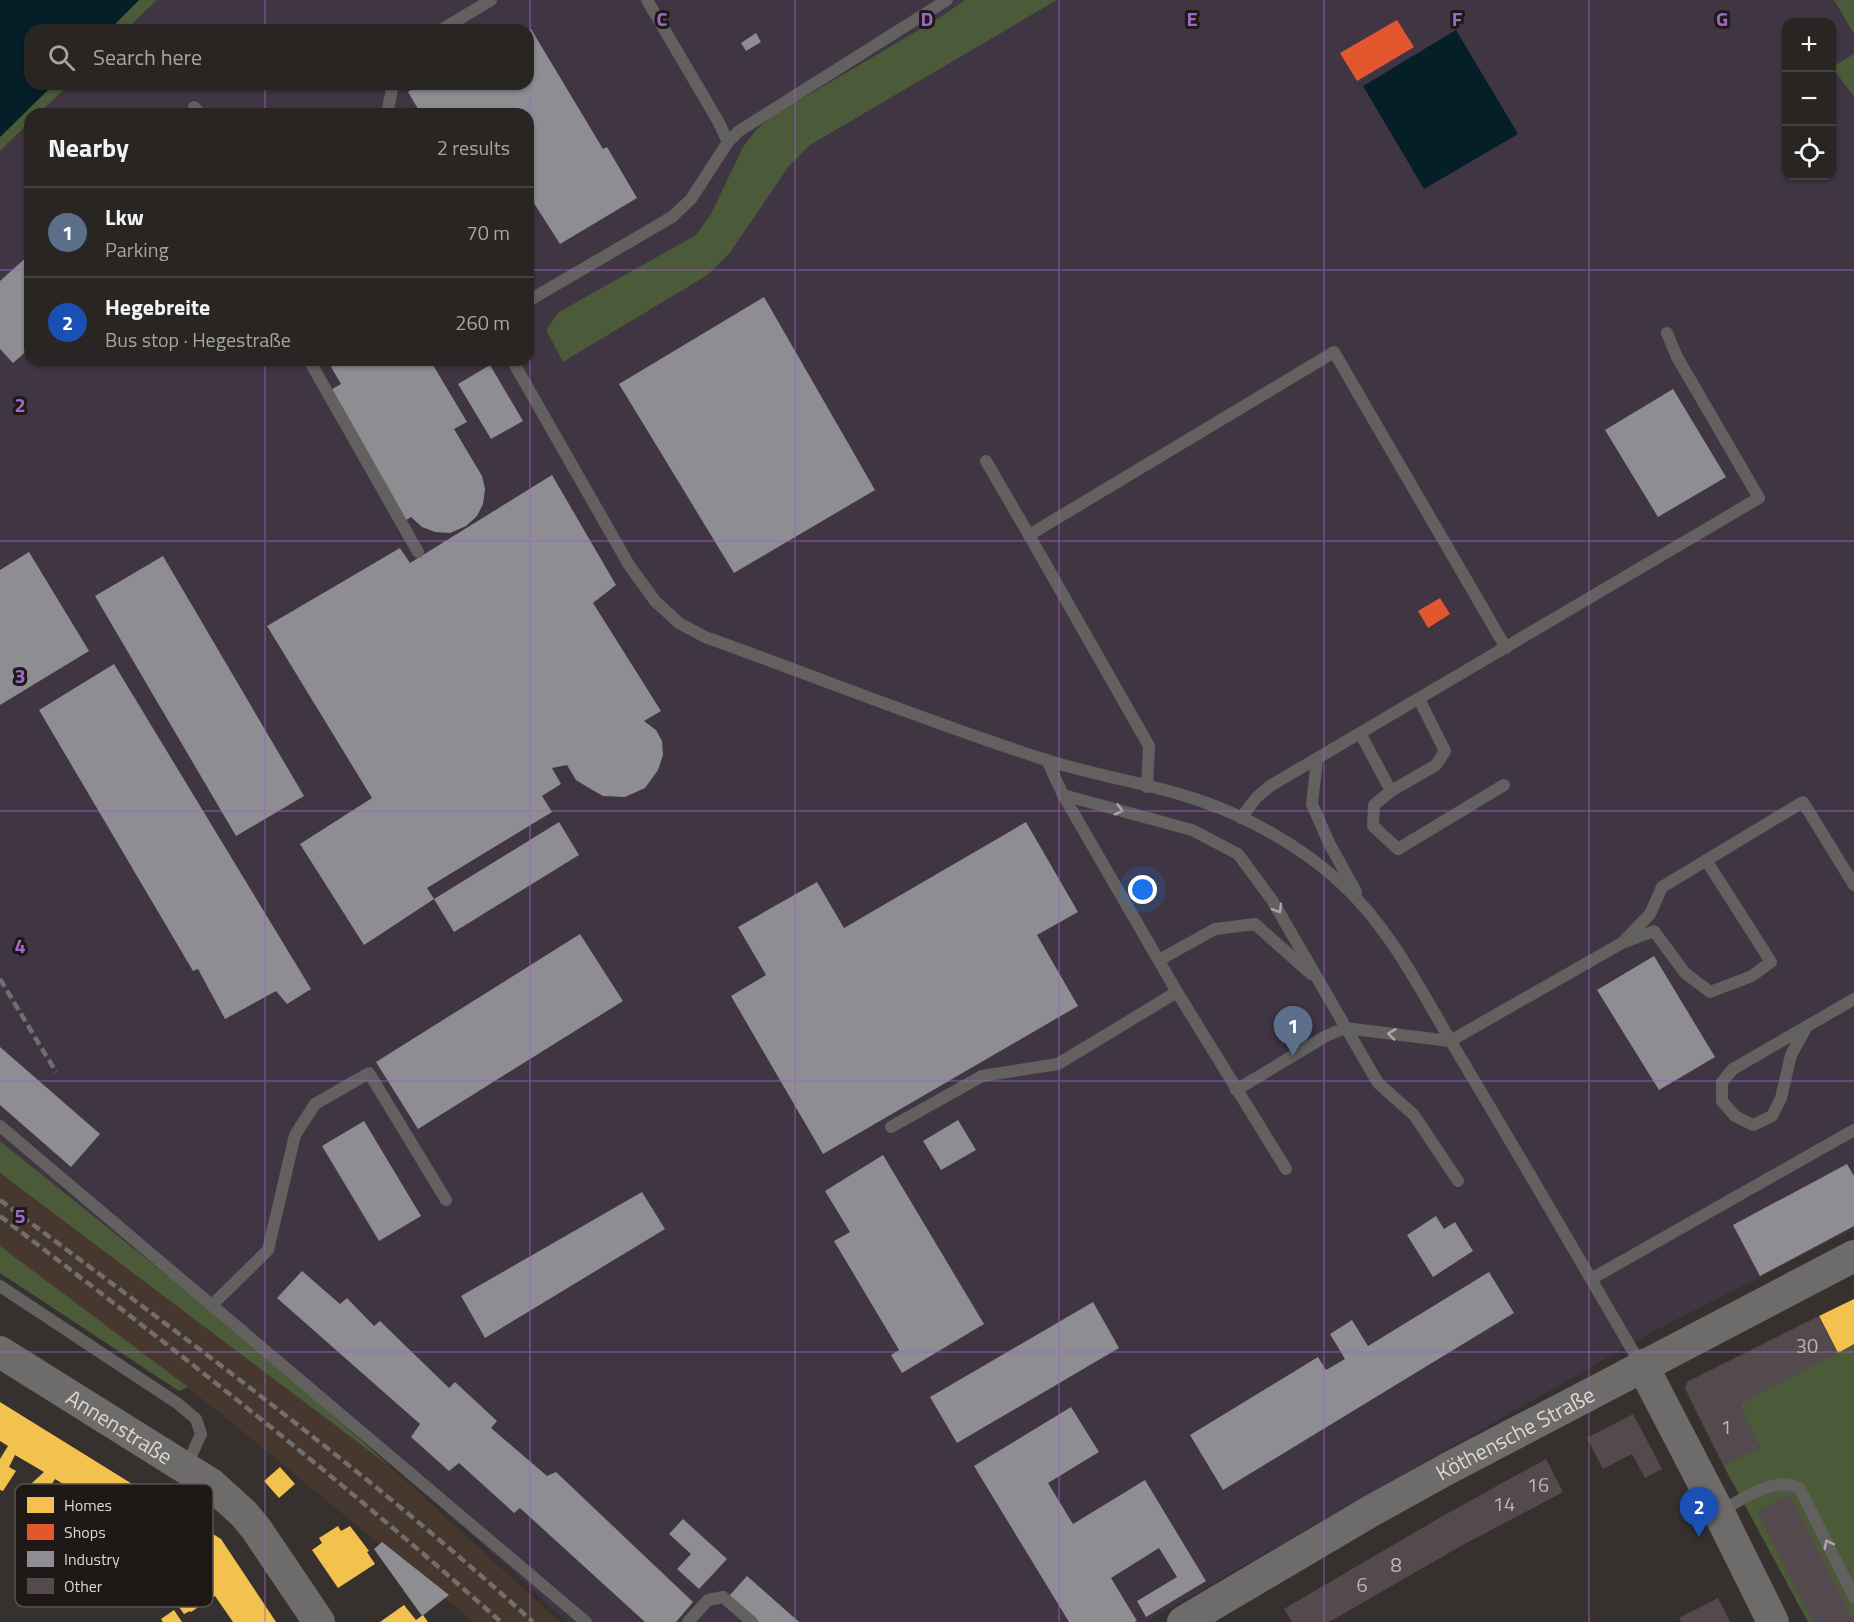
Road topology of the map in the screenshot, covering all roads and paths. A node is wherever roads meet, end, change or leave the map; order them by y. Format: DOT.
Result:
graph roads {
  1 [pos="491,0"];
  2 [pos="647,0"];
  3 [pos="946,0"];
  4 [pos="451,24"];
  5 [pos="392,90"];
  6 [pos="388,108"];
  7 [pos="728,142"];
  8 [pos="534,298"];
  9 [pos="1667,333"];
  10 [pos="312,366"];
  11 [pos="515,366"];
  12 [pos="986,461"];
  13 [pos="1029,535"];
  14 [pos="418,552"];
  15 [pos="1506,648"];
  16 [pos="1419,699"];
  17 [pos="1360,734"];
  18 [pos="1317,759"];
  19 [pos="1047,760"];
  20 [pos="1504,785"];
  21 [pos="1147,787"];
  22 [pos="1391,791"];
  23 [pos="1063,795"];
  24 [pos="1241,818"];
  25 [pos="1706,861"];
  26 [pos="1854,885"];
  27 [pos="1367,911"];
  28 [pos="1622,943"];
  29 [pos="1159,960"];
  30 [pos="1321,983"];
  31 [pos="1177,992"];
  32 [pos="1854,999"];
  33 [pos="1807,1026"];
  34 [pos="1345,1028"];
  35 [pos="1450,1041"];
  36 [pos="1236,1090"];
  37 [pos="0,1126"];
  38 [pos="891,1127"];
  39 [pos="1854,1130"];
  40 [pos="1286,1169"];
  41 [pos="1458,1181"];
  42 [pos="446,1200"];
  43 [pos="1854,1256"];
  44 [pos="1591,1279"];
  45 [pos="0,1286"];
  46 [pos="212,1305"];
  47 [pos="0,1352"];
  48 [pos="1642,1365"];
  49 [pos="186,1468"];
  50 [pos="211,1484"];
  51 [pos="213,1486"];
  52 [pos="1719,1513"];
  53 [pos="1854,1597"];
  54 [pos="319,1622"];
  55 [pos="586,1622"];
  56 [pos="688,1622"];
  57 [pos="752,1622"];
  58 [pos="1183,1622"];
  59 [pos="1773,1622"];
  1 -- 4 [label="lane"];
  2 -- 7 [label="lane"];
  3 -- 7 [label="lane"];
  5 -- 6 [label="lane"];
  7 -- 8 [label="lane"];
  9 -- 15 [label="lane"];
  10 -- 14 [label="lane"];
  11 -- 19 [label="lane"];
  12 -- 13 [label="lane"];
  13 -- 15 [label="lane"];
  13 -- 21 [label="lane"];
  15 -- 16 [label="lane"];
  16 -- 17 [label="lane"];
  16 -- 22 [label="lane"];
  17 -- 18 [label="lane"];
  17 -- 22 [label="lane"];
  18 -- 24 [label="lane"];
  18 -- 27 [label="lane"];
  19 -- 21 [label="lane"];
  19 -- 23 [label="lane"];
  20 -- 22 [label="lane"];
  21 -- 24 [label="lane"];
  23 -- 29 [label="lane"];
  23 -- 30 [label="lane, one-way"];
  24 -- 27 [label="lane"];
  25 -- 26 [label="lane"];
  25 -- 28 [label="lane"];
  25 -- 28 [label="lane"];
  27 -- 35 [label="lane"];
  28 -- 35 [label="lane"];
  29 -- 30 [label="lane"];
  29 -- 31 [label="lane"];
  30 -- 34 [label="lane"];
  31 -- 36 [label="lane"];
  31 -- 38 [label="lane"];
  32 -- 33 [label="lane"];
  33 -- 33 [label="lane"];
  35 -- 34 [label="lane, one-way"];
  34 -- 36 [label="lane"];
  34 -- 41 [label="lane"];
  35 -- 44 [label="lane"];
  36 -- 40 [label="lane"];
  37 -- 46 [label="lane"];
  39 -- 44 [label="lane"];
  42 -- 46 [label="lane"];
  43 -- 48 [label="main road, Köthensche Straße"];
  44 -- 48 [label="lane"];
  45 -- 49 [label="lane"];
  46 -- 55 [label="lane"];
  47 -- 49 [label="main road, Annenstraße"];
  48 -- 52 [label="main road"];
  48 -- 58 [label="main road, Köthensche Straße"];
  49 -- 50 [label="main road, Annenstraße"];
  51 -- 54 [label="main road, Annenstraße"];
  53 -- 52 [label="lane, one-way"];
  52 -- 59 [label="main road"];
  56 -- 57 [label="lane"];
}
